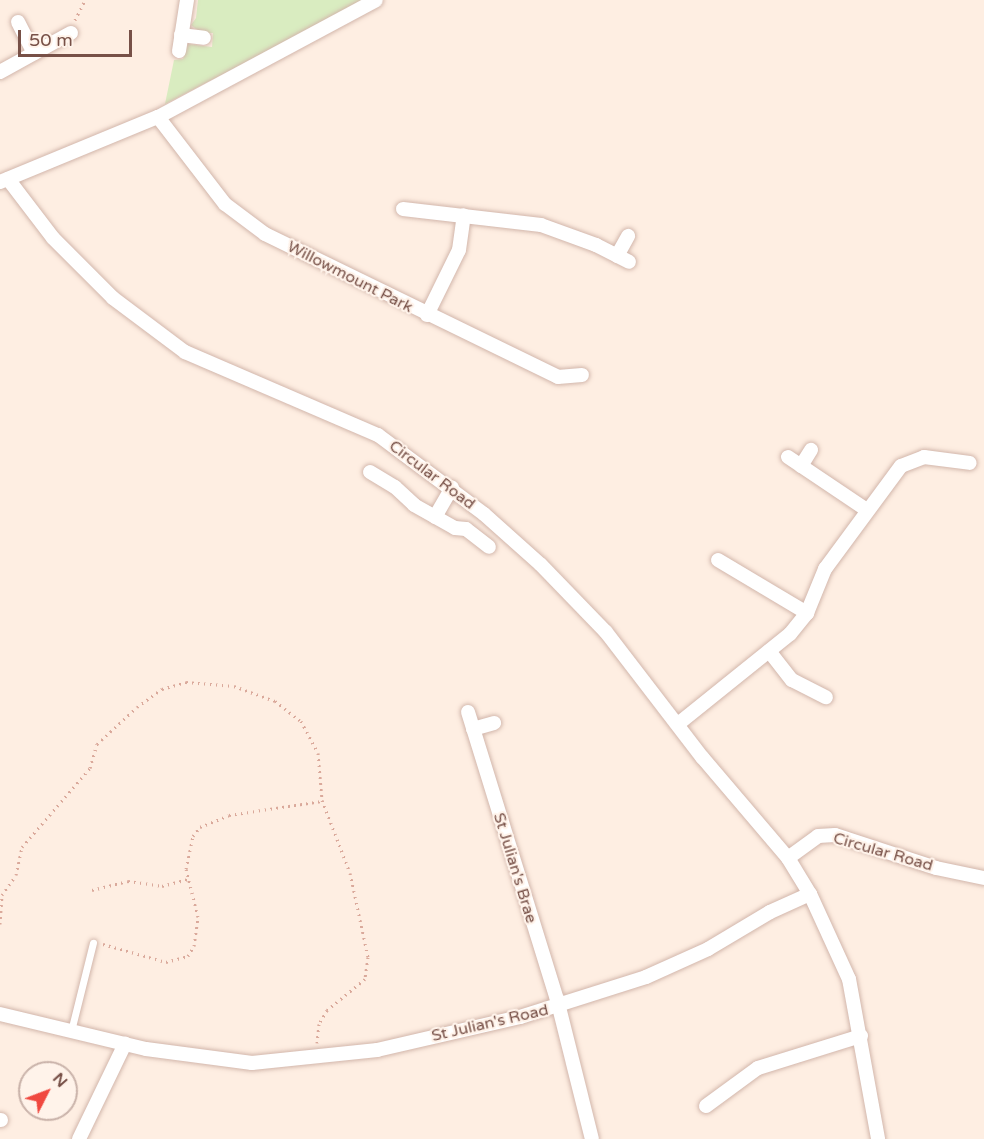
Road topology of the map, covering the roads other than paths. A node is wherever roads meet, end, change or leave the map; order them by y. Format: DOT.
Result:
graph roads {
  1 [pos="187,0"];
  2 [pos="376,0"];
  3 [pos="18,22"];
  4 [pos="71,29"];
  5 [pos="181,35"];
  6 [pos="204,38"];
  7 [pos="179,51"];
  8 [pos="34,53"];
  9 [pos="0,72"];
  10 [pos="158,117"];
  11 [pos="4,181"];
  12 [pos="403,209"];
  13 [pos="464,215"];
  14 [pos="628,236"];
  15 [pos="427,315"];
  16 [pos="582,375"];
  17 [pos="811,450"];
  18 [pos="788,457"];
  19 [pos="970,463"];
  20 [pos="801,465"];
  21 [pos="370,472"];
  22 [pos="452,487"];
  23 [pos="867,510"];
  24 [pos="435,517"];
  25 [pos="489,548"];
  26 [pos="718,560"];
  27 [pos="807,613"];
  28 [pos="769,651"];
  29 [pos="826,696"];
  30 [pos="468,712"];
  31 [pos="494,723"];
  32 [pos="678,724"];
  33 [pos="473,729"];
  34 [pos="788,858"];
  35 [pos="984,878"];
  36 [pos="810,894"];
  37 [pos="93,943"];
  38 [pos="560,1006"];
  39 [pos="0,1014"];
  40 [pos="71,1030"];
  41 [pos="861,1036"];
  42 [pos="125,1044"];
  43 [pos="705,1106"];
  44 [pos="79,1139"];
  45 [pos="592,1139"];
  46 [pos="878,1139"];
  1 -- 5 [label="street"];
  2 -- 10 [label="street"];
  3 -- 8 [label="street"];
  4 -- 8 [label="street"];
  5 -- 6 [label="street"];
  5 -- 7 [label="street"];
  8 -- 9 [label="street"];
  10 -- 11 [label="street"];
  10 -- 15 [label="street, Willowmount Park"];
  11 -- 22 [label="street, Circular Road"];
  12 -- 13 [label="street"];
  13 -- 14 [label="street"];
  13 -- 15 [label="street"];
  15 -- 16 [label="street, Willowmount Park"];
  17 -- 20 [label="street"];
  18 -- 20 [label="street"];
  19 -- 23 [label="street"];
  20 -- 23 [label="street"];
  21 -- 24 [label="street"];
  22 -- 24 [label="street"];
  22 -- 32 [label="street, Circular Road"];
  23 -- 27 [label="street"];
  24 -- 25 [label="street"];
  26 -- 27 [label="street"];
  27 -- 28 [label="street"];
  28 -- 29 [label="street"];
  28 -- 32 [label="street"];
  30 -- 33 [label="street, St Julian's Brae"];
  31 -- 33 [label="street"];
  32 -- 34 [label="street, Circular Road"];
  33 -- 38 [label="street, St Julian's Brae"];
  34 -- 35 [label="street, Circular Road"];
  34 -- 36 [label="street, Circular Road"];
  36 -- 38 [label="street, St Julian's Road"];
  36 -- 41 [label="street"];
  37 -- 40 [label="lane"];
  38 -- 42 [label="street, St Julian's Road"];
  38 -- 45 [label="street, St Julian's Brae"];
  39 -- 40 [label="street, St Julian's Road"];
  40 -- 42 [label="street, St Julian's Road"];
  41 -- 43 [label="street"];
  41 -- 46 [label="street"];
  42 -- 44 [label="street"];
}
